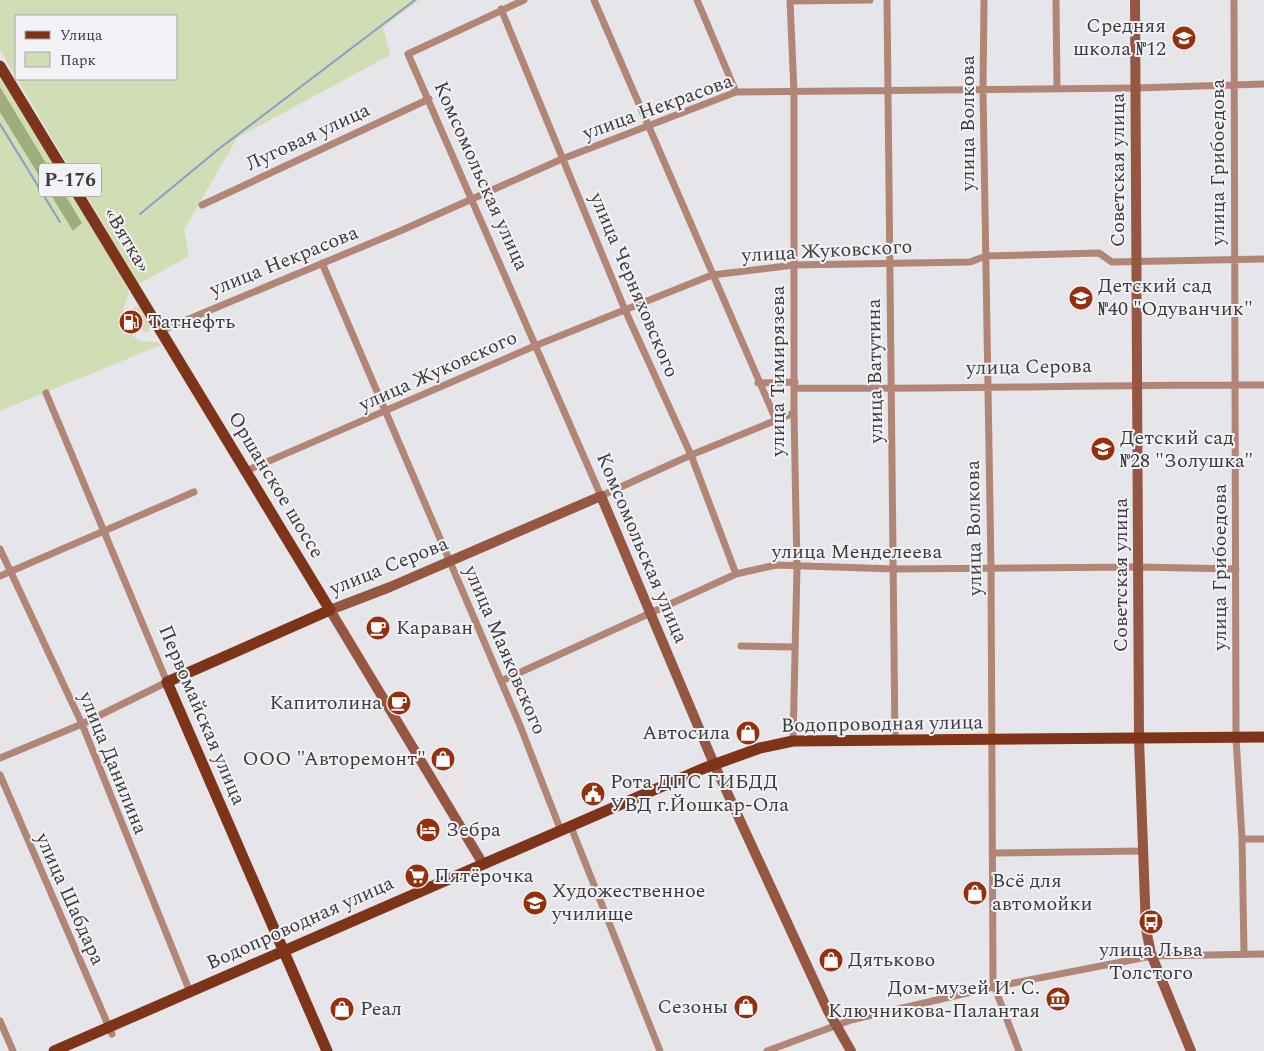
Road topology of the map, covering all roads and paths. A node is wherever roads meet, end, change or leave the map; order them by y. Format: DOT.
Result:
graph roads {
  1 [pos="524,0"];
  2 [pos="594,0"];
  3 [pos="697,0"];
  4 [pos="870,0"];
  5 [pos="887,0"];
  6 [pos="984,0"];
  7 [pos="1056,0"];
  8 [pos="1135,0"];
  9 [pos="1234,0"];
  10 [pos="790,1"];
  11 [pos="501,9"];
  12 [pos="0,66"];
  13 [pos="1264,84"];
  14 [pos="1234,86"];
  15 [pos="1057,88"];
  16 [pos="1136,88"];
  17 [pos="888,89"];
  18 [pos="983,90"];
  19 [pos="736,92"];
  20 [pos="794,92"];
  21 [pos="428,99"];
  22 [pos="650,126"];
  23 [pos="562,159"];
  24 [pos="473,199"];
  25 [pos="202,205"];
  26 [pos="986,256"];
  27 [pos="1235,260"];
  28 [pos="1264,260"];
  29 [pos="890,262"];
  30 [pos="1136,262"];
  31 [pos="322,263"];
  32 [pos="794,265"];
  33 [pos="712,275"];
  34 [pos="625,310"];
  35 [pos="160,331"];
  36 [pos="537,345"];
  37 [pos="758,383"];
  38 [pos="1139,384"];
  39 [pos="795,385"];
  40 [pos="1236,385"];
  41 [pos="1264,385"];
  42 [pos="987,386"];
  43 [pos="892,389"];
  44 [pos="46,393"];
  45 [pos="388,412"];
  46 [pos="794,413"];
  47 [pos="776,420"];
  48 [pos="691,456"];
  49 [pos="246,471"];
  50 [pos="194,492"];
  51 [pos="601,496"];
  52 [pos="103,532"];
  53 [pos="0,549"];
  54 [pos="450,561"];
  55 [pos="797,567"];
  56 [pos="991,567"];
  57 [pos="1139,567"];
  58 [pos="894,569"];
  59 [pos="1236,569"];
  60 [pos="10,572"];
  61 [pos="736,574"];
  62 [pos="0,576"];
  63 [pos="330,610"];
  64 [pos="652,614"];
  65 [pos="742,646"];
  66 [pos="795,647"];
  67 [pos="501,681"];
  68 [pos="167,682"];
  69 [pos="82,724"];
  70 [pos="1264,737"];
  71 [pos="1236,738"];
  72 [pos="1139,739"];
  73 [pos="990,740"];
  74 [pos="895,741"];
  75 [pos="793,742"];
  76 [pos="0,758"];
  77 [pos="714,764"];
  78 [pos="0,775"];
  79 [pos="566,829"];
  80 [pos="1242,839"];
  81 [pos="1264,839"];
  82 [pos="1143,850"];
  83 [pos="992,853"];
  84 [pos="483,864"];
  85 [pos="284,951"];
  86 [pos="1244,953"];
  87 [pos="1264,954"];
  88 [pos="1152,956"];
  89 [pos="993,987"];
  90 [pos="190,992"];
  91 [pos="0,1021"];
  92 [pos="836,1024"];
  93 [pos="111,1031"];
  94 [pos="13,1051"];
  95 [pos="54,1051"];
  96 [pos="327,1051"];
  97 [pos="660,1051"];
  98 [pos="767,1051"];
  99 [pos="851,1051"];
  100 [pos="1019,1051"];
  101 [pos="1191,1051"];
  1 -- 11 [label="street"];
  2 -- 22 [label="street"];
  3 -- 19 [label="street"];
  4 -- 10 [label="street"];
  5 -- 17 [label="street, улица Ватутина"];
  6 -- 18 [label="street, улица Волкова"];
  7 -- 15 [label="street"];
  8 -- 16 [label="street, Советская улица"];
  9 -- 14 [label="street, улица Грибоедова"];
  10 -- 20 [label="street, улица Тимирязева"];
  11 -- 21 [label="street, Комсомольская улица"];
  11 -- 23 [label="street, улица Черняховского"];
  12 -- 35 [label="main road, «Вятка» / Р-176"];
  13 -- 14 [label="street, улица Некрасова"];
  14 -- 16 [label="street, улица Некрасова"];
  14 -- 27 [label="street, улица Грибоедова"];
  15 -- 16 [label="street, улица Некрасова"];
  15 -- 18 [label="street, улица Некрасова"];
  16 -- 30 [label="street, Советская улица"];
  17 -- 18 [label="street, улица Некрасова"];
  17 -- 20 [label="street, улица Некрасова"];
  17 -- 29 [label="street, улица Ватутина"];
  18 -- 26 [label="street, улица Волкова"];
  19 -- 20 [label="street, улица Некрасова"];
  19 -- 22 [label="street, улица Некрасова"];
  20 -- 32 [label="street, улица Тимирязева"];
  21 -- 24 [label="street, Комсомольская улица"];
  21 -- 25 [label="street, Луговая улица"];
  22 -- 23 [label="street, улица Некрасова"];
  22 -- 33 [label="street"];
  23 -- 24 [label="street, улица Некрасова"];
  23 -- 34 [label="street, улица Черняховского"];
  24 -- 31 [label="street, улица Некрасова"];
  24 -- 36 [label="street, Комсомольская улица"];
  26 -- 29 [label="street, улица Жуковского"];
  26 -- 30 [label="street, улица Жуковского"];
  26 -- 42 [label="street, улица Волкова"];
  27 -- 28 [label="street, улица Жуковского"];
  27 -- 30 [label="street, улица Жуковского"];
  27 -- 40 [label="street, улица Грибоедова"];
  29 -- 32 [label="street, улица Жуковского"];
  29 -- 43 [label="street, улица Ватутина"];
  30 -- 38 [label="street, Советская улица"];
  31 -- 35 [label="street, улица Некрасова"];
  31 -- 45 [label="street, улица Маяковского"];
  32 -- 33 [label="street, улица Жуковского"];
  32 -- 39 [label="street, улица Тимирязева"];
  33 -- 34 [label="street, улица Жуковского"];
  33 -- 37 [label="street"];
  34 -- 36 [label="street, улица Жуковского"];
  34 -- 48 [label="street, улица Черняховского"];
  35 -- 49 [label="main road, Оршанское шоссе"];
  36 -- 45 [label="street, улица Жуковского"];
  36 -- 51 [label="street, Комсомольская улица"];
  37 -- 39 [label="street, улица Серова"];
  37 -- 47 [label="street"];
  38 -- 40 [label="street, улица Серова"];
  38 -- 42 [label="street, улица Серова"];
  38 -- 57 [label="street, Советская улица"];
  39 -- 43 [label="street, улица Серова"];
  39 -- 46 [label="street, улица Тимирязева"];
  40 -- 41 [label="street, улица Серова"];
  40 -- 59 [label="street, улица Грибоедова"];
  42 -- 43 [label="street, улица Серова"];
  42 -- 56 [label="street, улица Волкова"];
  43 -- 58 [label="street, улица Ватутина"];
  44 -- 52 [label="street, Первомайская улица"];
  45 -- 49 [label="street, улица Жуковского"];
  45 -- 54 [label="street, улица Маяковского"];
  46 -- 47 [label="street, улица Серова"];
  46 -- 55 [label="street, улица Тимирязева"];
  47 -- 48 [label="street, улица Серова"];
  48 -- 51 [label="street, улица Серова"];
  48 -- 61 [label="street, улица Черняховского"];
  49 -- 63 [label="main road, Оршанское шоссе"];
  50 -- 52 [label="street"];
  51 -- 54 [label="street, улица Серова"];
  51 -- 64 [label="street, Комсомольская улица"];
  52 -- 60 [label="street"];
  52 -- 68 [label="street, Первомайская улица"];
  53 -- 60 [label="street, улица Данилина"];
  54 -- 63 [label="street, улица Серова"];
  54 -- 67 [label="street, улица Маяковского"];
  55 -- 58 [label="street, улица Менделеева"];
  55 -- 61 [label="street, улица Менделеева"];
  55 -- 66 [label="street, улица Тимирязева"];
  56 -- 57 [label="street, улица Менделеева"];
  56 -- 58 [label="street, улица Менделеева"];
  56 -- 73 [label="street, улица Волкова"];
  57 -- 59 [label="street, улица Менделеева"];
  57 -- 72 [label="street, Советская улица"];
  58 -- 74 [label="street, улица Ватутина"];
  59 -- 71 [label="street, улица Грибоедова"];
  60 -- 62 [label="street"];
  60 -- 69 [label="street, улица Данилина"];
  61 -- 64 [label="street, улица Менделеева"];
  63 -- 68 [label="main road, улица Серова"];
  63 -- 84 [label="street, Оршанское шоссе"];
  64 -- 67 [label="street, улица Менделеева"];
  64 -- 77 [label="street, Комсомольская улица"];
  65 -- 66 [label="street"];
  66 -- 75 [label="street, улица Тимирязева"];
  67 -- 79 [label="street, улица Маяковского"];
  68 -- 69 [label="street, улица Серова"];
  68 -- 85 [label="main road, Первомайская улица"];
  69 -- 76 [label="street, улица Серова"];
  69 -- 90 [label="street, улица Данилина"];
  70 -- 71 [label="main road, Водопроводная улица"];
  71 -- 72 [label="main road, Водопроводная улица"];
  71 -- 80 [label="street, улица Грибоедова"];
  72 -- 73 [label="main road, Водопроводная улица"];
  72 -- 82 [label="street, Советская улица"];
  73 -- 74 [label="main road, Водопроводная улица"];
  73 -- 83 [label="street, улица Волкова"];
  74 -- 75 [label="main road, Водопроводная улица"];
  75 -- 77 [label="main road, Водопроводная улица"];
  77 -- 79 [label="main road, Водопроводная улица"];
  77 -- 92 [label="street, Комсомольская улица"];
  78 -- 93 [label="street, улица Шабдара"];
  79 -- 84 [label="main road, Водопроводная улица"];
  79 -- 97 [label="street, улица Маяковского"];
  80 -- 81 [label="street"];
  80 -- 86 [label="street, улица Грибоедова"];
  82 -- 83 [label="street"];
  82 -- 88 [label="street, Советская улица"];
  83 -- 89 [label="street, улица Волкова"];
  84 -- 85 [label="main road, Водопроводная улица"];
  85 -- 90 [label="main road, Водопроводная улица"];
  85 -- 96 [label="main road, Первомайская улица"];
  86 -- 87 [label="street"];
  86 -- 88 [label="street"];
  88 -- 89 [label="street"];
  88 -- 101 [label="street, Советская улица"];
  89 -- 92 [label="street"];
  89 -- 100 [label="street, улица Волкова"];
  90 -- 93 [label="main road, Водопроводная улица"];
  91 -- 94 [label="street"];
  92 -- 98 [label="street"];
  92 -- 99 [label="street, Комсомольская улица"];
  93 -- 95 [label="main road, Водопроводная улица"];
}
